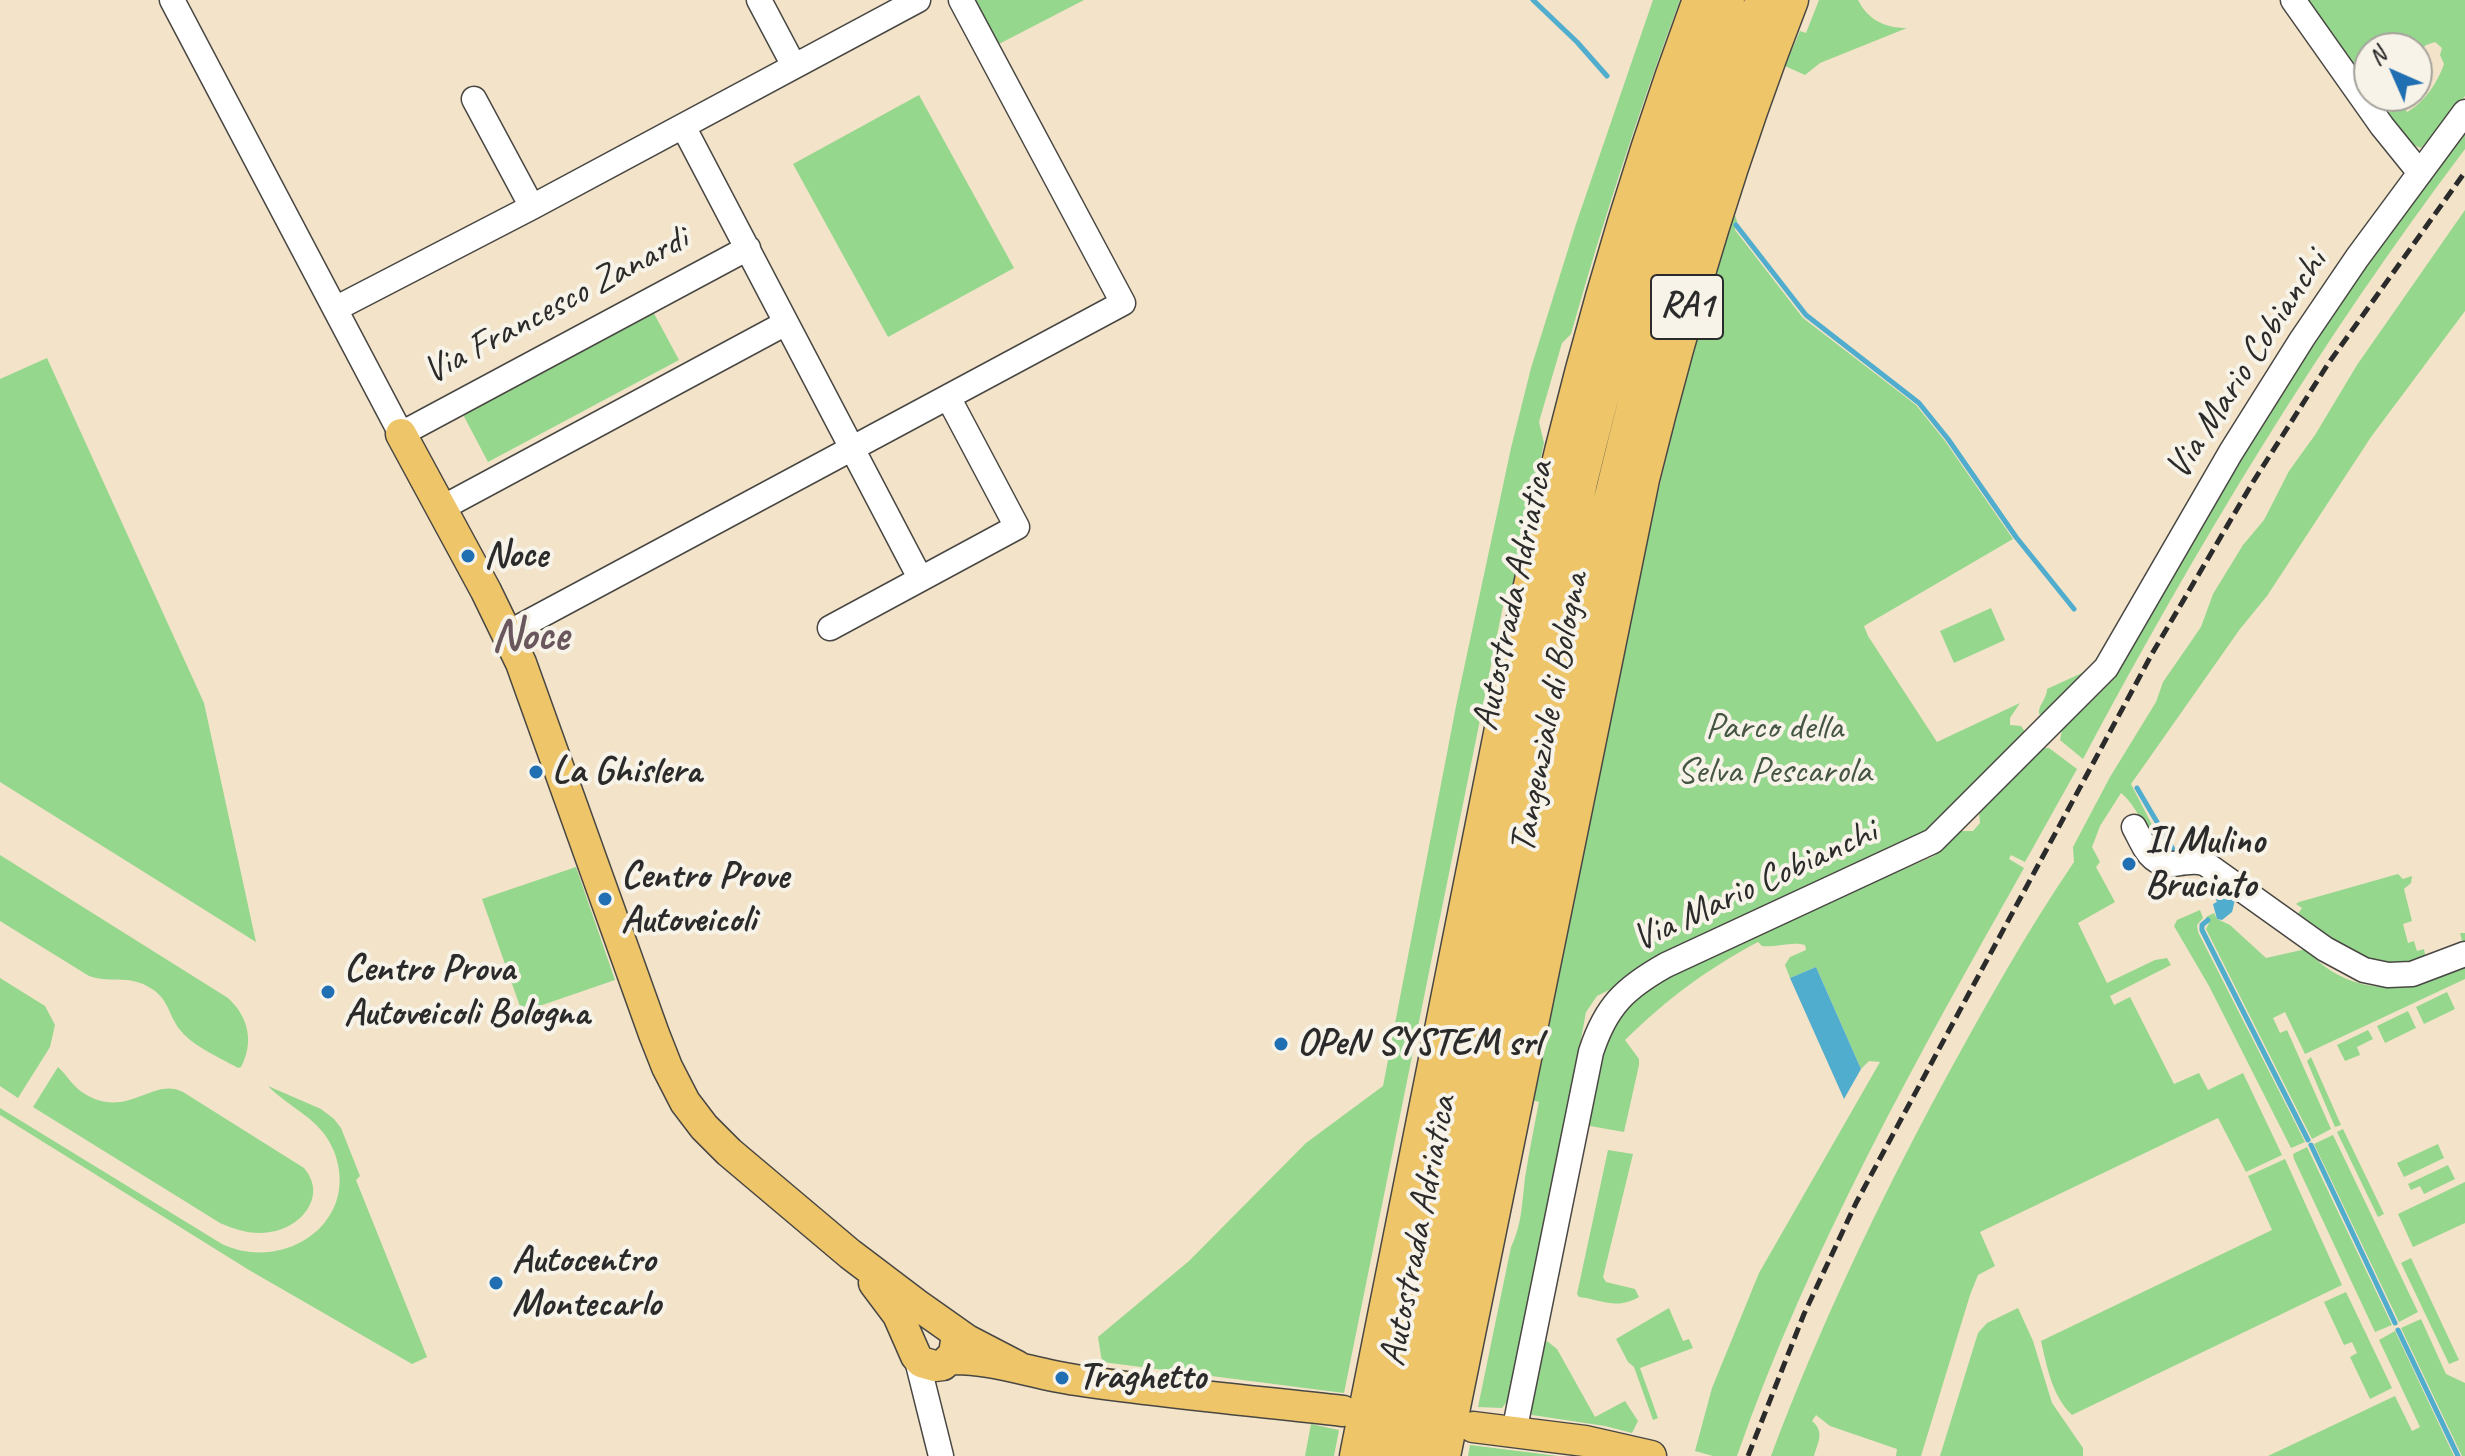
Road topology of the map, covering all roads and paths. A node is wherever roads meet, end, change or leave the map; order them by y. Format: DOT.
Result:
graph roads {
  1 [pos="172,0"];
  2 [pos="759,0"];
  3 [pos="918,0"];
  4 [pos="961,0"];
  5 [pos="1700,0"];
  6 [pos="1727,0"];
  7 [pos="1763,0"];
  8 [pos="1791,0"];
  9 [pos="2293,0"];
  10 [pos="794,66"];
  11 [pos="474,99"];
  12 [pos="2465,112"];
  13 [pos="683,126"];
  14 [pos="2420,173"];
  15 [pos="532,207"];
  16 [pos="748,248"];
  17 [pos="335,309"];
  18 [pos="786,323"];
  19 [pos="948,397"];
  20 [pos="401,434"];
  21 [pos="852,449"];
  22 [pos="442,508"];
  23 [pos="920,578"];
  24 [pos="830,628"];
  25 [pos="508,633"];
  26 [pos="2134,827"];
  27 [pos="2465,954"];
  28 [pos="850,1254"];
  29 [pos="946,1325"];
  30 [pos="930,1356"];
  31 [pos="1017,1366"];
  32 [pos="1343,1411"];
  33 [pos="1473,1427"];
  34 [pos="1514,1432"];
  35 [pos="941,1456"];
  36 [pos="1357,1456"];
  37 [pos="1384,1456"];
  38 [pos="1417,1456"];
  39 [pos="1443,1456"];
  40 [pos="1651,1456"];
  1 -- 17 [label="street, Via Francesco Zanardi"];
  2 -- 10 [label="street"];
  3 -- 10 [label="street"];
  4 -- 19 [label="street"];
  5 -- 36 [label="highway, Tangenziale di Bologna / RA1"];
  6 -- 37 [label="highway, Autostrada Adriatica"];
  7 -- 38 [label="highway, Autostrada Adriatica"];
  8 -- 39 [label="highway, Tangenziale di Bologna / RA1"];
  9 -- 14 [label="street"];
  10 -- 13 [label="street"];
  11 -- 15 [label="street"];
  12 -- 14 [label="street, Via Mario Cobianchi"];
  13 -- 15 [label="street"];
  13 -- 16 [label="street, Via Francesco Zanardi"];
  14 -- 34 [label="street, Via Mario Cobianchi"];
  15 -- 17 [label="street"];
  16 -- 18 [label="street, Via Francesco Zanardi"];
  16 -- 20 [label="street, Via Francesco Zanardi"];
  17 -- 20 [label="street, Via Francesco Zanardi"];
  18 -- 21 [label="street, Via Francesco Zanardi"];
  18 -- 22 [label="street"];
  19 -- 21 [label="street"];
  19 -- 23 [label="street"];
  20 -- 22 [label="main road, Via Francesco Zanardi"];
  21 -- 23 [label="street, Via Francesco Zanardi"];
  21 -- 25 [label="street"];
  22 -- 25 [label="main road, Via Francesco Zanardi"];
  23 -- 24 [label="street"];
  25 -- 28 [label="main road, Via Francesco Zanardi"];
  26 -- 27 [label="street"];
  28 -- 29 [label="main road, Via Francesco Zanardi"];
  28 -- 30 [label="main road, Via Francesco Zanardi"];
  29 -- 30 [label="main road"];
  29 -- 30 [label="main road"];
  29 -- 31 [label="main road, Via Francesco Zanardi"];
  30 -- 31 [label="main road, Via Francesco Zanardi"];
  30 -- 35 [label="street"];
  31 -- 32 [label="main road, Via Francesco Zanardi"];
  33 -- 34 [label="main road"];
  34 -- 40 [label="main road"];
}
